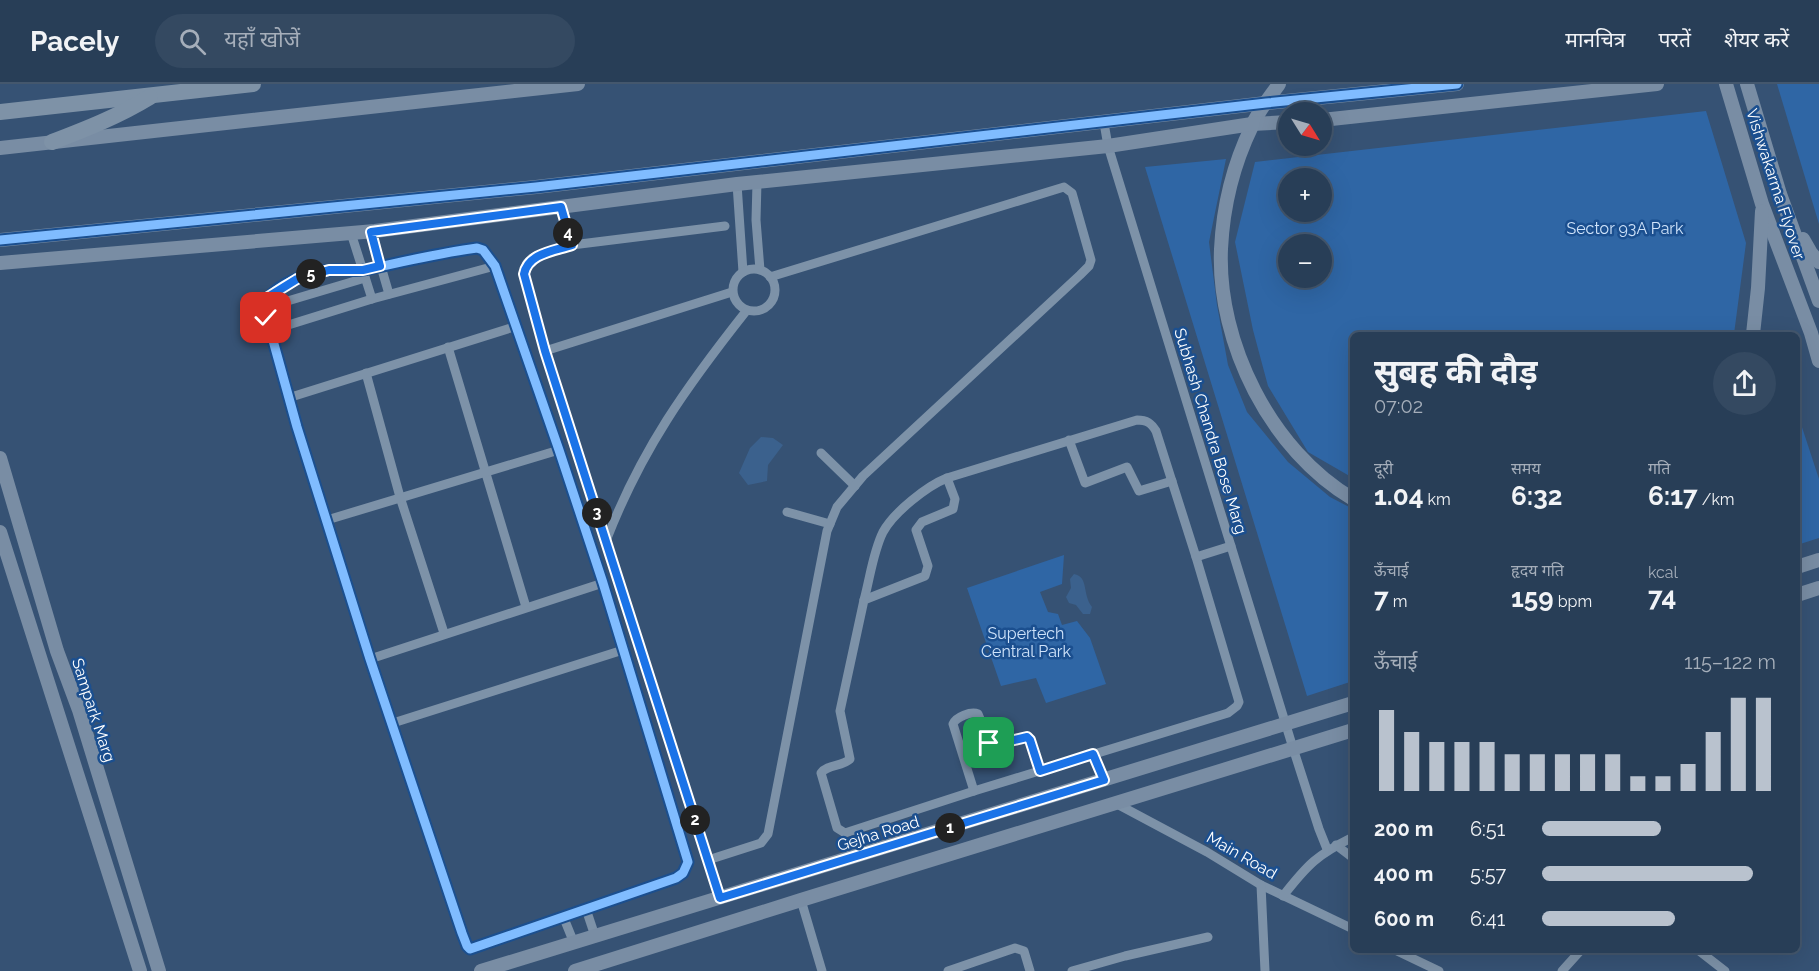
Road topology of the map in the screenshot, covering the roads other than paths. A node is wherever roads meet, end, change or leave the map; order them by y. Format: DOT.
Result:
graph roads {
  1 [pos="254,84"];
  2 [pos="578,84"];
  3 [pos="1279,84"];
  4 [pos="1457,84"];
  5 [pos="1657,84"];
  6 [pos="1726,84"];
  7 [pos="1747,84"];
  8 [pos="153,95"];
  9 [pos="1266,103"];
  10 [pos="0,112"];
  11 [pos="1332,119"];
  12 [pos="1104,123"];
  13 [pos="1278,123"];
  14 [pos="1252,124"];
  15 [pos="52,142"];
  16 [pos="1108,146"];
  17 [pos="0,148"];
  18 [pos="757,182"];
  19 [pos="737,184"];
  20 [pos="1780,194"];
  21 [pos="1762,204"];
  22 [pos="561,207"];
  23 [pos="725,226"];
  24 [pos="757,228"];
  25 [pos="739,231"];
  26 [pos="371,232"];
  27 [pos="351,233"];
  28 [pos="0,240"];
  29 [pos="572,245"];
  30 [pos="0,262"];
  31 [pos="1819,262"];
  32 [pos="380,266"];
  33 [pos="495,266"];
  34 [pos="760,270"];
  35 [pos="743,272"];
  36 [pos="364,274"];
  37 [pos="770,277"];
  38 [pos="732,292"];
  39 [pos="389,294"];
  40 [pos="372,299"];
  41 [pos="1819,301"];
  42 [pos="264,308"];
  43 [pos="747,310"];
  44 [pos="517,326"];
  45 [pos="269,331"];
  46 [pos="1753,332"];
  47 [pos="448,347"];
  48 [pos="545,351"];
  49 [pos="1819,361"];
  50 [pos="366,373"];
  51 [pos="288,398"];
  52 [pos="1069,440"];
  53 [pos="559,450"];
  54 [pos="821,453"];
  55 [pos="0,458"];
  56 [pos="485,472"];
  57 [pos="947,478"];
  58 [pos="1172,481"];
  59 [pos="855,486"];
  60 [pos="400,497"];
  61 [pos="1350,497"];
  62 [pos="788,512"];
  63 [pos="327,520"];
  64 [pos="830,524"];
  65 [pos="0,532"];
  66 [pos="606,542"];
  67 [pos="1231,546"];
  68 [pos="1196,557"];
  69 [pos="1819,560"];
  70 [pos="1800,566"];
  71 [pos="603,583"];
  72 [pos="1819,588"];
  73 [pos="1800,594"];
  74 [pos="864,600"];
  75 [pos="526,607"];
  76 [pos="444,633"];
  77 [pos="623,650"];
  78 [pos="370,659"];
  79 [pos="1350,705"];
  80 [pos="393,723"];
  81 [pos="1286,724"];
  82 [pos="1350,731"];
  83 [pos="1293,748"];
  84 [pos="1093,754"];
  85 [pos="1040,771"];
  86 [pos="1104,780"];
  87 [pos="974,791"];
  88 [pos="1117,804"];
  89 [pos="1350,838"];
  90 [pos="1332,847"];
  91 [pos="1350,856"];
  92 [pos="708,860"];
  93 [pos="1261,885"];
  94 [pos="1283,896"];
  95 [pos="720,898"];
  96 [pos="801,900"];
  97 [pos="586,909"];
  98 [pos="563,916"];
  99 [pos="1350,928"];
  100 [pos="595,936"];
  101 [pos="1208,937"];
  102 [pos="574,943"];
  103 [pos="1401,953"];
  104 [pos="1578,953"];
  105 [pos="1702,953"];
  106 [pos="140,971"];
  107 [pos="159,971"];
  108 [pos="481,971"];
  109 [pos="575,971"];
  110 [pos="822,971"];
  111 [pos="948,971"];
  112 [pos="1030,971"];
  113 [pos="1072,971"];
  114 [pos="1265,971"];
  115 [pos="1439,971"];
  116 [pos="1562,971"];
  117 [pos="1725,971"];
  1 -- 8 [label="highway"];
  2 -- 15 [label="street"];
  3 -- 9 [label="street"];
  4 -- 9 [label="street"];
  5 -- 11 [label="street"];
  6 -- 21 [label="street, Vishwakarma Flyover"];
  7 -- 20 [label="street, Vishwakarma Flyover"];
  8 -- 10 [label="highway"];
  8 -- 15 [label="highway"];
  9 -- 12 [label="street"];
  9 -- 14 [label="street"];
  12 -- 16 [label="street, Subhash Chandra Bose Marg"];
  12 -- 28 [label="street"];
  13 -- 14 [label="street"];
  14 -- 16 [label="street"];
  14 -- 61 [label="street"];
  15 -- 17 [label="street"];
  16 -- 18 [label="street"];
  16 -- 67 [label="street, Subhash Chandra Bose Marg"];
  18 -- 19 [label="street"];
  18 -- 24 [label="street"];
  19 -- 22 [label="street"];
  19 -- 25 [label="street"];
  20 -- 31 [label="street"];
  20 -- 41 [label="street, Vishwakarma Flyover"];
  21 -- 46 [label="street"];
  21 -- 49 [label="street, Vishwakarma Flyover"];
  22 -- 26 [label="street"];
  22 -- 29 [label="street"];
  23 -- 29 [label="street"];
  24 -- 25 [label="street"];
  24 -- 34 [label="street"];
  25 -- 35 [label="street"];
  26 -- 27 [label="street"];
  26 -- 32 [label="street"];
  27 -- 30 [label="street"];
  27 -- 36 [label="street"];
  29 -- 48 [label="street"];
  32 -- 33 [label="street"];
  32 -- 36 [label="street"];
  32 -- 39 [label="street"];
  33 -- 39 [label="street"];
  33 -- 44 [label="street"];
  34 -- 35 [label="street"];
  34 -- 37 [label="street"];
  35 -- 38 [label="street"];
  36 -- 40 [label="street"];
  36 -- 42 [label="street"];
  36 -- 42 [label="street"];
  37 -- 43 [label="street"];
  37 -- 59 [label="street"];
  38 -- 43 [label="street"];
  38 -- 48 [label="street"];
  39 -- 40 [label="street"];
  40 -- 45 [label="street"];
  42 -- 45 [label="street"];
  43 -- 66 [label="street"];
  44 -- 47 [label="street"];
  44 -- 53 [label="street"];
  45 -- 51 [label="street"];
  47 -- 50 [label="street"];
  47 -- 56 [label="street"];
  48 -- 66 [label="street"];
  50 -- 51 [label="street"];
  50 -- 60 [label="street"];
  51 -- 63 [label="street"];
  52 -- 57 [label="street"];
  52 -- 58 [label="street"];
  52 -- 58 [label="street"];
  53 -- 56 [label="street"];
  53 -- 71 [label="street"];
  54 -- 59 [label="street"];
  55 -- 107 [label="street, Sampark Marg"];
  56 -- 60 [label="street"];
  56 -- 75 [label="street"];
  57 -- 74 [label="street"];
  57 -- 74 [label="street"];
  58 -- 68 [label="street"];
  59 -- 64 [label="street"];
  60 -- 63 [label="street"];
  60 -- 76 [label="street"];
  62 -- 64 [label="street"];
  63 -- 78 [label="street"];
  64 -- 92 [label="street"];
  65 -- 106 [label="street"];
  66 -- 92 [label="street"];
  67 -- 68 [label="street"];
  67 -- 81 [label="street, Subhash Chandra Bose Marg"];
  68 -- 84 [label="street"];
  69 -- 70 [label="street"];
  71 -- 75 [label="street"];
  71 -- 77 [label="street"];
  72 -- 73 [label="street"];
  74 -- 87 [label="street"];
  75 -- 76 [label="street"];
  76 -- 78 [label="street"];
  77 -- 80 [label="street"];
  77 -- 97 [label="street"];
  78 -- 80 [label="street"];
  79 -- 81 [label="street, Gejha Road"];
  80 -- 98 [label="street"];
  81 -- 83 [label="street, Subhash Chandra Bose Marg"];
  81 -- 86 [label="street, Gejha Road"];
  82 -- 83 [label="street"];
  83 -- 88 [label="street"];
  83 -- 90 [label="street, Subhash Chandra Bose Marg"];
  84 -- 85 [label="street"];
  84 -- 86 [label="street"];
  85 -- 87 [label="street"];
  85 -- 87 [label="street"];
  86 -- 95 [label="street, Gejha Road"];
  88 -- 93 [label="street, Main Road"];
  88 -- 96 [label="street"];
  89 -- 90 [label="street"];
  90 -- 91 [label="street"];
  90 -- 94 [label="street"];
  92 -- 95 [label="street"];
  93 -- 94 [label="street, Main Road"];
  93 -- 114 [label="street"];
  94 -- 99 [label="street, Main Road"];
  95 -- 100 [label="street, Gejha Road"];
  96 -- 109 [label="street"];
  96 -- 110 [label="street"];
  97 -- 98 [label="street"];
  97 -- 100 [label="street"];
  98 -- 102 [label="street"];
  100 -- 102 [label="street, Gejha Road"];
  101 -- 113 [label="street"];
  102 -- 108 [label="street, Gejha Road"];
  103 -- 115 [label="street"];
  104 -- 116 [label="street"];
  105 -- 117 [label="street"];
  111 -- 112 [label="street"];
}
